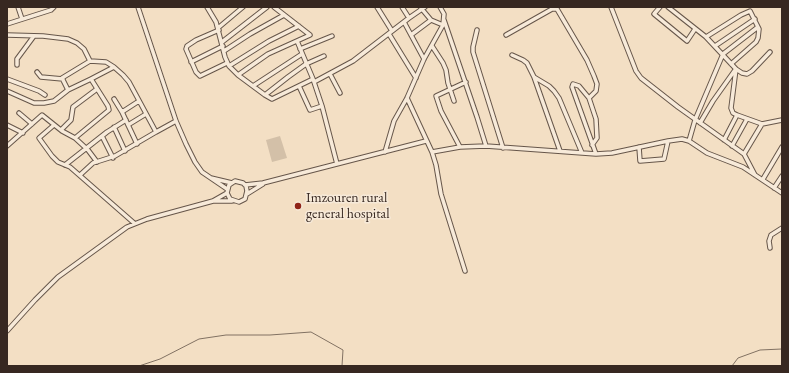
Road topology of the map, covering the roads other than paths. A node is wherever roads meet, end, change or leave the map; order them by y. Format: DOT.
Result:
graph roads {
  1 [pos="18,7"];
  2 [pos="54,7"];
  3 [pos="207,7"];
  4 [pos="243,7"];
  5 [pos="267,7"];
  6 [pos="274,7"];
  7 [pos="377,7"];
  8 [pos="402,7"];
  9 [pos="440,7"];
  10 [pos="611,7"];
  11 [pos="660,7"];
  12 [pos="668,7"];
  13 [pos="140,8"];
  14 [pos="423,8"];
  15 [pos="284,15"];
  16 [pos="409,18"];
  17 [pos="22,19"];
  18 [pos="444,19"];
  19 [pos="431,20"];
  20 [pos="755,20"];
  21 [pos="404,22"];
  22 [pos="7,24"];
  23 [pos="442,25"];
  24 [pos="298,26"];
  25 [pos="758,27"];
  26 [pos="695,28"];
  27 [pos="219,29"];
  28 [pos="477,30"];
  29 [pos="391,33"];
  30 [pos="7,35"];
  31 [pos="411,35"];
  32 [pos="506,35"];
  33 [pos="34,36"];
  34 [pos="332,36"];
  35 [pos="706,37"];
  36 [pos="297,40"];
  37 [pos="222,44"];
  38 [pos="432,46"];
  39 [pos="715,46"];
  40 [pos="300,49"];
  41 [pos="224,51"];
  42 [pos="770,52"];
  43 [pos="302,54"];
  44 [pos="723,54"];
  45 [pos="512,55"];
  46 [pos="324,56"];
  47 [pos="424,59"];
  48 [pos="90,61"];
  49 [pos="191,62"];
  50 [pos="228,64"];
  51 [pos="306,64"];
  52 [pos="731,64"];
  53 [pos="17,66"];
  54 [pos="114,67"];
  55 [pos="736,70"];
  56 [pos="37,72"];
  57 [pos="330,74"];
  58 [pos="238,75"];
  59 [pos="416,78"];
  60 [pos="534,78"];
  61 [pos="7,79"];
  62 [pos="62,79"];
  63 [pos="91,79"];
  64 [pos="314,80"];
  65 [pos="466,82"];
  66 [pos="253,86"];
  67 [pos="299,86"];
  68 [pos="97,89"];
  69 [pos="450,89"];
  70 [pos="68,90"];
  71 [pos="7,91"];
  72 [pos="340,93"];
  73 [pos="45,95"];
  74 [pos="265,95"];
  75 [pos="407,98"];
  76 [pos="589,98"];
  77 [pos="114,99"];
  78 [pos="140,101"];
  79 [pos="454,101"];
  80 [pos="322,106"];
  81 [pos="122,112"];
  82 [pos="19,113"];
  83 [pos="146,114"];
  84 [pos="737,116"];
  85 [pos="747,119"];
  86 [pos="126,120"];
  87 [pos="176,120"];
  88 [pos="695,120"];
  89 [pos="782,120"];
  90 [pos="700,123"];
  91 [pos="32,124"];
  92 [pos="762,124"];
  93 [pos="7,125"];
  94 [pos="54,125"];
  95 [pos="128,125"];
  96 [pos="114,127"];
  97 [pos="61,130"];
  98 [pos="156,132"];
  99 [pos="23,133"];
  100 [pos="102,136"];
  101 [pos="75,138"];
  102 [pos="668,140"];
  103 [pos="724,140"];
  104 [pos="426,141"];
  105 [pos="689,141"];
  106 [pos="137,144"];
  107 [pos="592,145"];
  108 [pos="7,146"];
  109 [pos="460,146"];
  110 [pos="486,146"];
  111 [pos="732,146"];
  112 [pos="86,148"];
  113 [pos="503,148"];
  114 [pos="639,148"];
  115 [pos="781,149"];
  116 [pos="125,151"];
  117 [pos="560,151"];
  118 [pos="385,152"];
  119 [pos="432,152"];
  120 [pos="582,153"];
  121 [pos="596,154"];
  122 [pos="744,154"];
  123 [pos="112,158"];
  124 [pos="97,162"];
  125 [pos="337,164"];
  126 [pos="65,165"];
  127 [pos="80,175"];
  128 [pos="756,176"];
  129 [pos="782,176"];
  130 [pos="209,177"];
  131 [pos="763,179"];
  132 [pos="232,183"];
  133 [pos="263,184"];
  134 [pos="245,185"];
  135 [pos="774,188"];
  136 [pos="227,191"];
  137 [pos="782,193"];
  138 [pos="247,194"];
  139 [pos="213,201"];
  140 [pos="233,201"];
  141 [pos="134,223"];
  142 [pos="782,228"];
  143 [pos="770,248"];
  144 [pos="465,271"];
  145 [pos="7,331"];
  1 -- 17 [label="street"];
  2 -- 17 [label="street"];
  3 -- 27 [label="street"];
  4 -- 27 [label="street"];
  5 -- 37 [label="street"];
  6 -- 15 [label="street"];
  7 -- 29 [label="street"];
  8 -- 16 [label="street"];
  9 -- 18 [label="street"];
  10 -- 88 [label="street"];
  11 -- 26 [label="street"];
  12 -- 26 [label="street"];
  13 -- 87 [label="street"];
  14 -- 16 [label="street"];
  14 -- 19 [label="street"];
  15 -- 24 [label="street"];
  15 -- 41 [label="street"];
  16 -- 21 [label="street"];
  17 -- 22 [label="street"];
  18 -- 23 [label="street"];
  18 -- 65 [label="street"];
  19 -- 23 [label="street"];
  19 -- 31 [label="street"];
  20 -- 25 [label="street"];
  20 -- 35 [label="street"];
  20 -- 39 [label="street"];
  21 -- 29 [label="street"];
  21 -- 31 [label="street"];
  23 -- 38 [label="street"];
  24 -- 36 [label="street"];
  24 -- 50 [label="street"];
  25 -- 44 [label="street"];
  25 -- 52 [label="street"];
  26 -- 35 [label="street"];
  27 -- 37 [label="street"];
  27 -- 49 [label="street"];
  28 -- 113 [label="street"];
  29 -- 57 [label="street"];
  29 -- 59 [label="street"];
  30 -- 33 [label="street"];
  31 -- 47 [label="street"];
  32 -- 76 [label="street"];
  33 -- 48 [label="street"];
  33 -- 53 [label="street"];
  34 -- 40 [label="street"];
  35 -- 39 [label="street"];
  36 -- 40 [label="street"];
  36 -- 58 [label="street"];
  37 -- 41 [label="street"];
  37 -- 49 [label="street"];
  38 -- 47 [label="street"];
  38 -- 69 [label="street"];
  39 -- 44 [label="street"];
  40 -- 43 [label="street"];
  41 -- 50 [label="street"];
  42 -- 55 [label="street"];
  43 -- 51 [label="street"];
  43 -- 66 [label="street"];
  44 -- 52 [label="street"];
  44 -- 88 [label="street"];
  45 -- 60 [label="street"];
  46 -- 51 [label="street"];
  47 -- 59 [label="street"];
  48 -- 54 [label="street"];
  48 -- 62 [label="street"];
  49 -- 50 [label="street"];
  50 -- 58 [label="street"];
  51 -- 64 [label="street"];
  51 -- 74 [label="street"];
  52 -- 55 [label="street"];
  54 -- 63 [label="street"];
  54 -- 78 [label="street"];
  55 -- 84 [label="street"];
  55 -- 90 [label="street"];
  56 -- 62 [label="street"];
  57 -- 64 [label="street"];
  57 -- 72 [label="street"];
  58 -- 66 [label="street"];
  59 -- 75 [label="street"];
  60 -- 117 [label="street"];
  60 -- 120 [label="street"];
  61 -- 73 [label="street"];
  62 -- 70 [label="street"];
  63 -- 68 [label="street"];
  63 -- 70 [label="street"];
  64 -- 67 [label="street"];
  64 -- 80 [label="street"];
  65 -- 69 [label="street"];
  65 -- 110 [label="street"];
  66 -- 74 [label="street"];
  67 -- 74 [label="street"];
  67 -- 80 [label="street"];
  68 -- 97 [label="street"];
  68 -- 101 [label="street"];
  69 -- 79 [label="street"];
  69 -- 109 [label="street"];
  70 -- 71 [label="street"];
  75 -- 104 [label="street"];
  75 -- 118 [label="street"];
  76 -- 107 [label="street"];
  76 -- 107 [label="street"];
  77 -- 81 [label="street"];
  78 -- 81 [label="street"];
  78 -- 83 [label="street"];
  80 -- 125 [label="street"];
  81 -- 86 [label="street"];
  82 -- 91 [label="street"];
  83 -- 95 [label="street"];
  83 -- 98 [label="street"];
  84 -- 85 [label="street"];
  84 -- 103 [label="street"];
  85 -- 92 [label="street"];
  85 -- 111 [label="street"];
  86 -- 95 [label="street"];
  86 -- 96 [label="street"];
  87 -- 98 [label="street"];
  87 -- 130 [label="street"];
  88 -- 90 [label="street"];
  88 -- 105 [label="street"];
  89 -- 92 [label="street"];
  90 -- 103 [label="street"];
  91 -- 94 [label="street"];
  91 -- 99 [label="street"];
  92 -- 122 [label="street"];
  93 -- 99 [label="street"];
  94 -- 97 [label="street"];
  94 -- 126 [label="street"];
  95 -- 106 [label="street"];
  96 -- 100 [label="street"];
  96 -- 116 [label="street"];
  97 -- 101 [label="street"];
  98 -- 106 [label="street"];
  99 -- 108 [label="street"];
  100 -- 112 [label="street"];
  100 -- 123 [label="street"];
  101 -- 112 [label="street"];
  102 -- 105 [label="street"];
  102 -- 114 [label="street"];
  102 -- 114 [label="street"];
  103 -- 111 [label="street"];
  104 -- 118 [label="street"];
  104 -- 119 [label="street"];
  105 -- 128 [label="street"];
  106 -- 116 [label="street"];
  107 -- 121 [label="street"];
  109 -- 110 [label="street"];
  109 -- 119 [label="street"];
  110 -- 113 [label="street"];
  111 -- 122 [label="street"];
  112 -- 124 [label="street"];
  112 -- 126 [label="street"];
  113 -- 117 [label="street"];
  114 -- 121 [label="street"];
  115 -- 131 [label="street"];
  116 -- 123 [label="street"];
  117 -- 120 [label="street"];
  118 -- 125 [label="street"];
  119 -- 144 [label="street"];
  120 -- 121 [label="street"];
  122 -- 128 [label="street"];
  123 -- 124 [label="street"];
  124 -- 127 [label="street"];
  125 -- 133 [label="street"];
  126 -- 127 [label="street"];
  127 -- 141 [label="street"];
  128 -- 131 [label="street"];
  129 -- 135 [label="street"];
  130 -- 132 [label="street"];
  130 -- 136 [label="street"];
  131 -- 135 [label="street"];
  132 -- 134 [label="street"];
  132 -- 136 [label="street"];
  133 -- 134 [label="street"];
  133 -- 138 [label="street"];
  134 -- 138 [label="street"];
  135 -- 137 [label="street"];
  136 -- 139 [label="street"];
  136 -- 140 [label="street"];
  138 -- 140 [label="street"];
  139 -- 140 [label="street"];
  139 -- 141 [label="street"];
  141 -- 145 [label="street"];
  142 -- 143 [label="street"];
}
